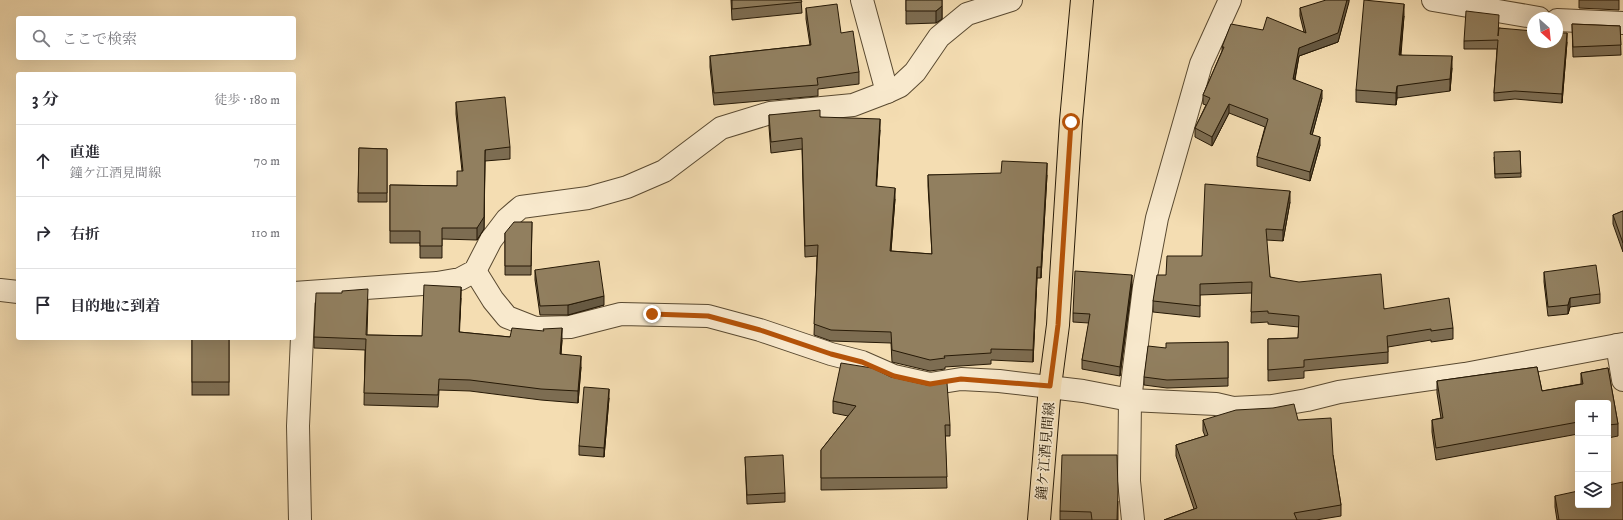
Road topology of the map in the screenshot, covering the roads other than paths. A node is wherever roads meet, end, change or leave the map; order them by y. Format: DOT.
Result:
graph roads {
  1 [pos="862,0"];
  2 [pos="1011,0"];
  3 [pos="1082,0"];
  4 [pos="1230,0"];
  5 [pos="1433,0"];
  6 [pos="1527,16"];
  7 [pos="1563,20"];
  8 [pos="1623,23"];
  9 [pos="887,92"];
  10 [pos="475,271"];
  11 [pos="0,290"];
  12 [pos="16,292"];
  13 [pos="299,293"];
  14 [pos="1620,345"];
  15 [pos="1623,380"];
  16 [pos="1050,386"];
  17 [pos="1130,400"];
  18 [pos="300,520"];
  19 [pos="1039,520"];
  20 [pos="1133,520"];
  1 -- 9 [label="street"];
  2 -- 9 [label="street"];
  3 -- 16 [label="main road, 鐘ケ江酒見間線"];
  4 -- 17 [label="street"];
  5 -- 6 [label="street"];
  7 -- 8 [label="street"];
  9 -- 10 [label="street"];
  10 -- 13 [label="street"];
  10 -- 16 [label="street"];
  11 -- 12 [label="street"];
  13 -- 18 [label="street"];
  14 -- 15 [label="street"];
  14 -- 17 [label="street"];
  16 -- 17 [label="street"];
  16 -- 19 [label="main road, 鐘ケ江酒見間線"];
  17 -- 20 [label="street"];
}
